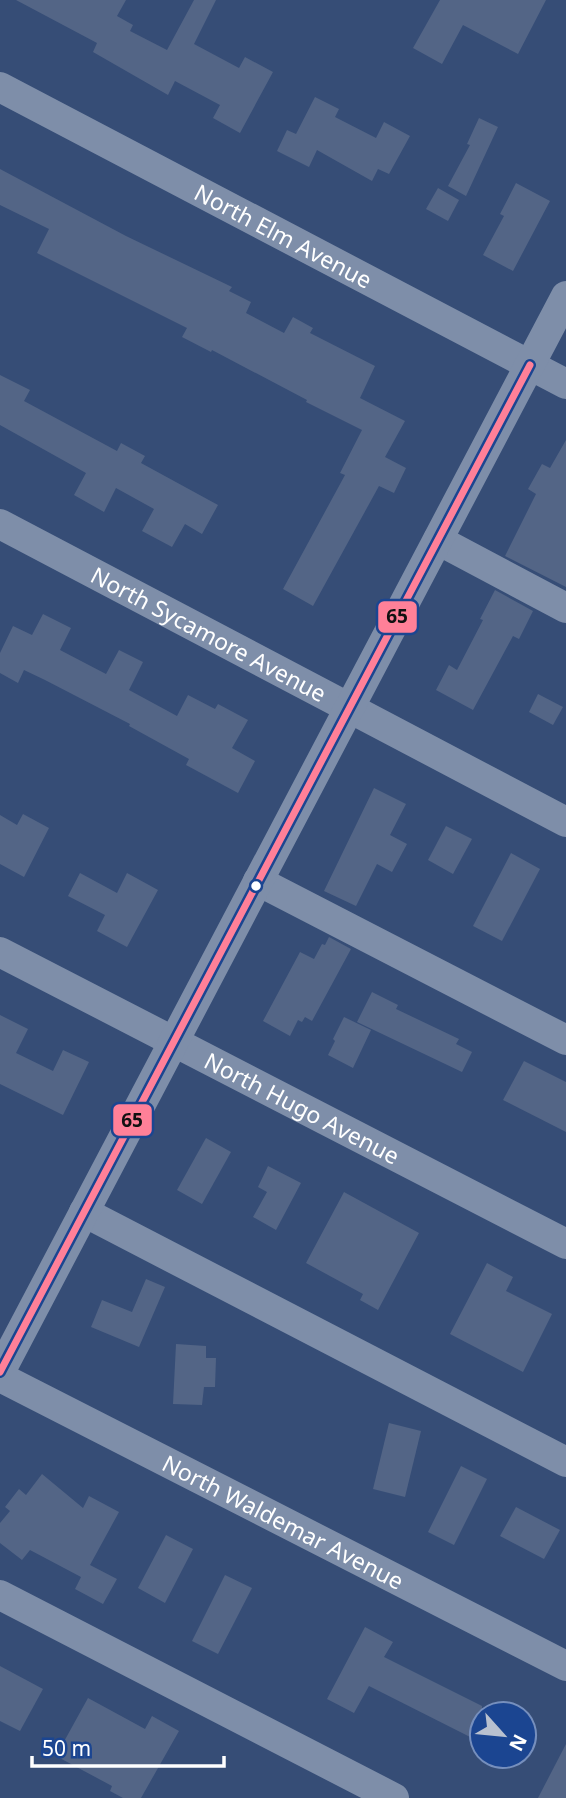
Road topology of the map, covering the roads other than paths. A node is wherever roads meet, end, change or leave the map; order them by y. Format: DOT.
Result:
graph roads {
  1 [pos="0,87"];
  2 [pos="566,296"];
  3 [pos="530,365"];
  4 [pos="566,384"];
  5 [pos="0,524"];
  6 [pos="438,540"];
  7 [pos="566,608"];
  8 [pos="349,708"];
  9 [pos="566,822"];
  10 [pos="258,881"];
  11 [pos="0,952"];
  12 [pos="566,1040"];
  13 [pos="174,1042"];
  14 [pos="84,1212"];
  15 [pos="566,1244"];
  16 [pos="0,1375"];
  17 [pos="566,1462"];
  18 [pos="0,1595"];
  19 [pos="566,1667"];
  20 [pos="394,1798"];
  1 -- 3 [label="street, North Elm Avenue"];
  2 -- 3 [label="street"];
  3 -- 4 [label="street, North Elm Avenue"];
  3 -- 6 [label="street"];
  5 -- 8 [label="street, North Sycamore Avenue"];
  6 -- 7 [label="street"];
  6 -- 8 [label="street"];
  8 -- 9 [label="street, North Sycamore Avenue"];
  8 -- 10 [label="street"];
  10 -- 12 [label="street"];
  10 -- 13 [label="street"];
  11 -- 13 [label="street, North Hugo Avenue"];
  13 -- 14 [label="street"];
  13 -- 15 [label="street, North Hugo Avenue"];
  14 -- 16 [label="street"];
  14 -- 17 [label="street"];
  16 -- 19 [label="street, North Waldemar Avenue"];
  18 -- 20 [label="street"];
}
